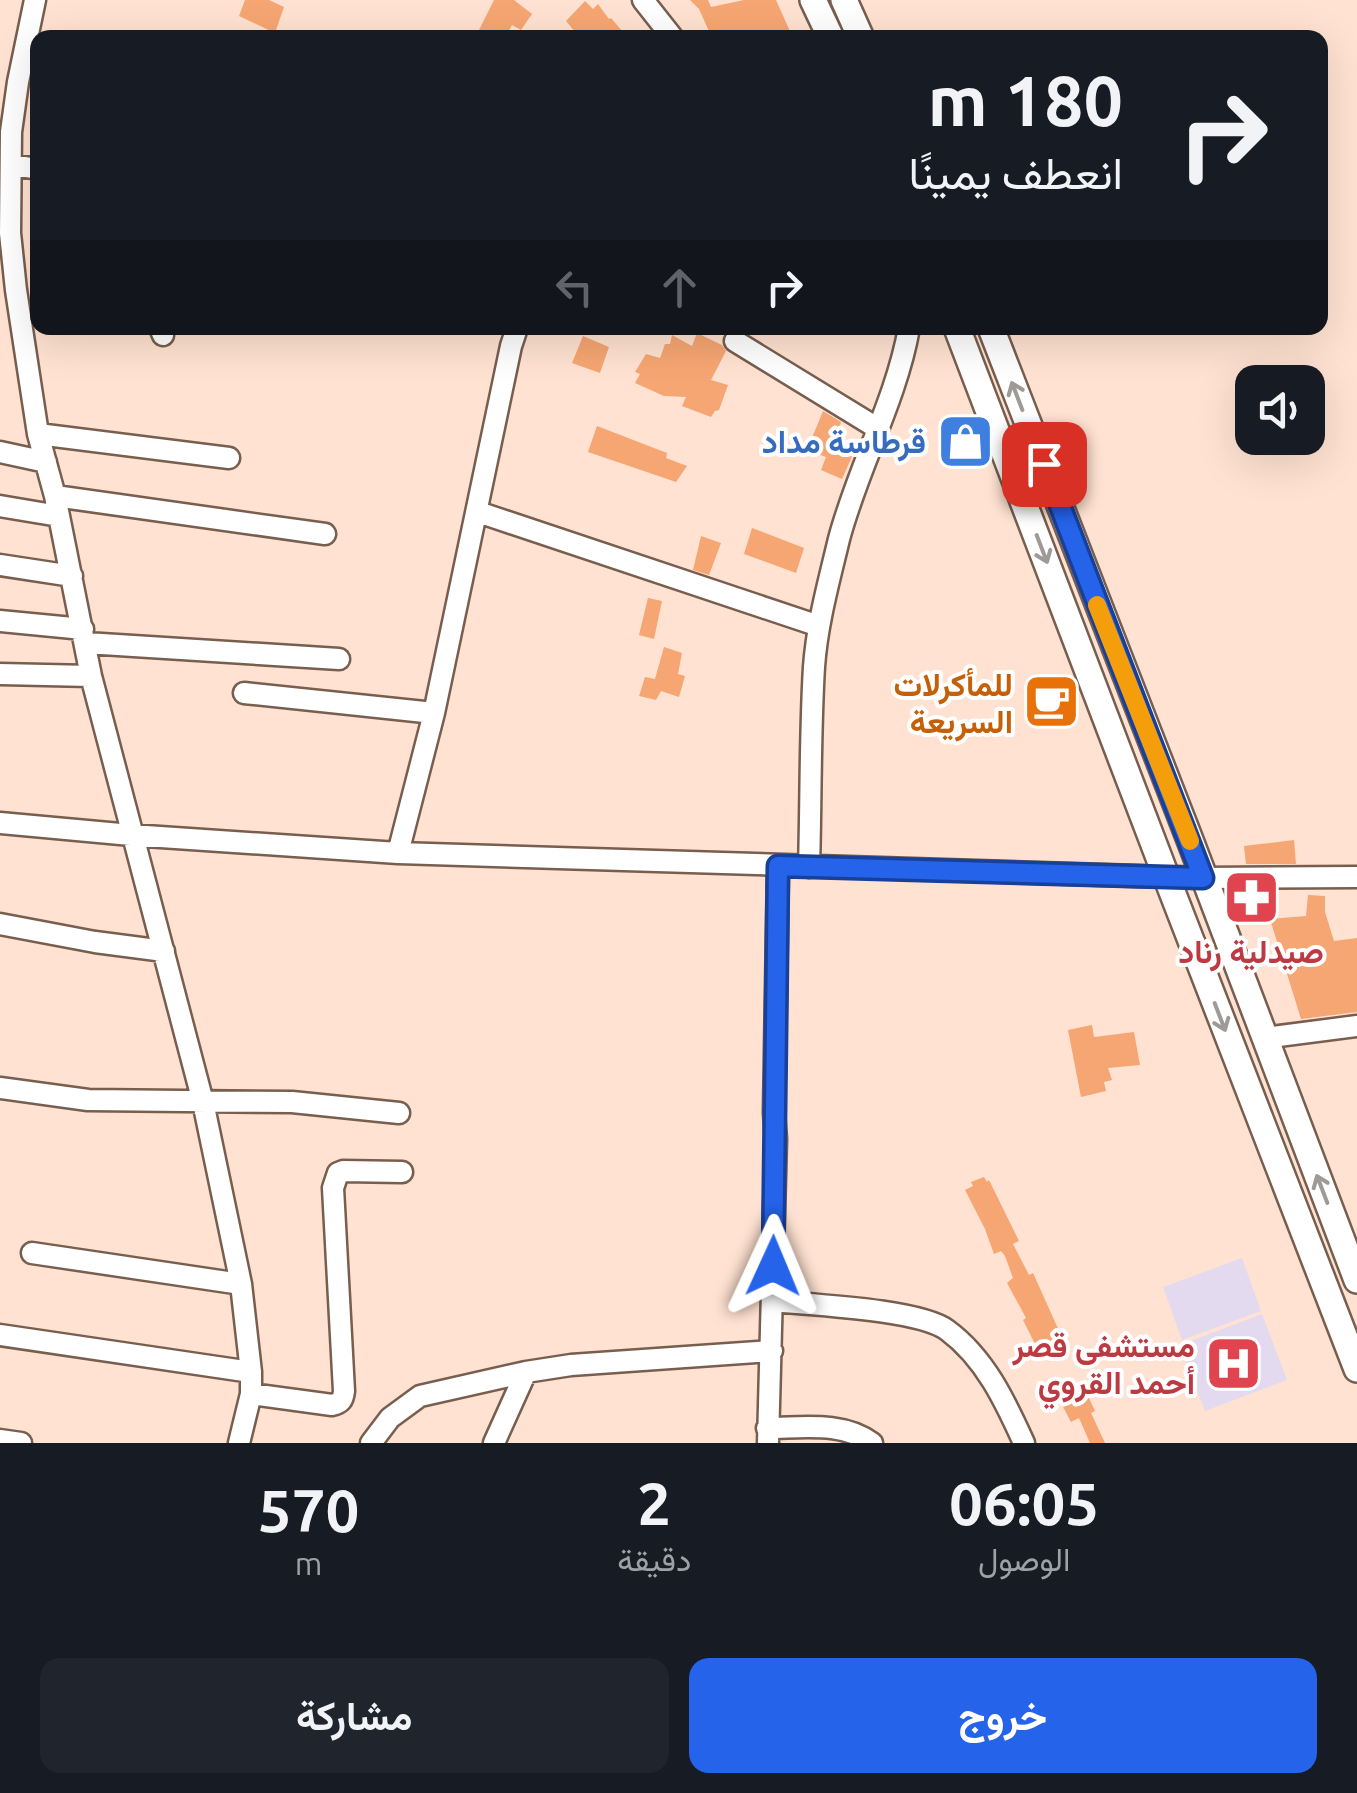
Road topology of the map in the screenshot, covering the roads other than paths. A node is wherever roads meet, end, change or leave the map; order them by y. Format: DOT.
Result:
graph roads {
  1 [pos="35,0"];
  2 [pos="643,0"];
  3 [pos="814,0"];
  4 [pos="844,0"];
  5 [pos="667,30"];
  6 [pos="827,30"];
  7 [pos="857,30"];
  8 [pos="6,130"];
  9 [pos="12,165"];
  10 [pos="30,168"];
  11 [pos="5,232"];
  12 [pos="27,291"];
  13 [pos="0,318"];
  14 [pos="21,324"];
  15 [pos="515,335"];
  16 [pos="908,335"];
  17 [pos="960,335"];
  18 [pos="993,335"];
  19 [pos="735,341"];
  20 [pos="878,428"];
  21 [pos="38,434"];
  22 [pos="0,452"];
  23 [pos="229,458"];
  24 [pos="46,462"];
  25 [pos="0,506"];
  26 [pos="57,506"];
  27 [pos="478,512"];
  28 [pos="325,534"];
  29 [pos="0,565"];
  30 [pos="72,576"];
  31 [pos="0,622"];
  32 [pos="819,626"];
  33 [pos="84,636"];
  34 [pos="339,659"];
  35 [pos="0,674"];
  36 [pos="92,676"];
  37 [pos="244,693"];
  38 [pos="434,713"];
  39 [pos="0,823"];
  40 [pos="132,835"];
  41 [pos="398,853"];
  42 [pos="778,866"];
  43 [pos="809,867"];
  44 [pos="1166,876"];
  45 [pos="1357,877"];
  46 [pos="1203,878"];
  47 [pos="0,924"];
  48 [pos="164,950"];
  49 [pos="1357,1026"];
  50 [pos="1264,1038"];
  51 [pos="0,1088"];
  52 [pos="203,1102"];
  53 [pos="399,1113"];
  54 [pos="402,1172"];
  55 [pos="32,1253"];
  56 [pos="1357,1280"];
  57 [pos="241,1284"];
  58 [pos="772,1302"];
  59 [pos="0,1336"];
  60 [pos="772,1351"];
  61 [pos="1357,1370"];
  62 [pos="251,1372"];
  63 [pos="526,1372"];
  64 [pos="251,1394"];
  65 [pos="768,1436"];
  66 [pos="0,1440"];
  67 [pos="21,1443"];
  68 [pos="240,1443"];
  69 [pos="371,1443"];
  70 [pos="494,1443"];
  71 [pos="872,1443"];
  72 [pos="1024,1443"];
  1 -- 8 [label="street"];
  2 -- 5 [label="street"];
  3 -- 6 [label="main road"];
  4 -- 7 [label="main road"];
  8 -- 9 [label="street"];
  9 -- 10 [label="street"];
  9 -- 11 [label="street"];
  11 -- 12 [label="street"];
  12 -- 14 [label="street"];
  13 -- 14 [label="street"];
  14 -- 21 [label="street"];
  15 -- 27 [label="street"];
  16 -- 20 [label="street"];
  17 -- 44 [label="main road, one-way"];
  46 -- 18 [label="main road, one-way"];
  19 -- 20 [label="street"];
  20 -- 32 [label="street"];
  21 -- 23 [label="street"];
  21 -- 24 [label="street"];
  22 -- 24 [label="street"];
  24 -- 26 [label="street"];
  25 -- 26 [label="street"];
  26 -- 28 [label="street"];
  26 -- 30 [label="street"];
  27 -- 32 [label="street"];
  27 -- 38 [label="street"];
  29 -- 30 [label="street"];
  30 -- 33 [label="street"];
  31 -- 33 [label="street"];
  32 -- 43 [label="street"];
  33 -- 34 [label="street"];
  33 -- 36 [label="street"];
  35 -- 36 [label="street"];
  36 -- 40 [label="street"];
  37 -- 38 [label="street"];
  38 -- 41 [label="street"];
  39 -- 40 [label="street"];
  40 -- 41 [label="street"];
  40 -- 48 [label="street"];
  41 -- 42 [label="street"];
  42 -- 43 [label="street"];
  42 -- 58 [label="street"];
  43 -- 44 [label="street"];
  44 -- 46 [label="street"];
  44 -- 61 [label="main road, one-way"];
  45 -- 46 [label="street"];
  46 -- 50 [label="main road"];
  47 -- 48 [label="street"];
  48 -- 52 [label="street"];
  49 -- 50 [label="street"];
  56 -- 50 [label="main road, one-way"];
  51 -- 52 [label="street"];
  52 -- 53 [label="street"];
  52 -- 57 [label="street"];
  54 -- 64 [label="street"];
  55 -- 57 [label="street"];
  57 -- 62 [label="street"];
  58 -- 60 [label="street"];
  58 -- 72 [label="street"];
  59 -- 62 [label="street"];
  60 -- 63 [label="street"];
  60 -- 65 [label="street"];
  62 -- 64 [label="street"];
  63 -- 69 [label="street"];
  63 -- 70 [label="street"];
  64 -- 68 [label="street"];
  65 -- 71 [label="street"];
  66 -- 67 [label="street"];
}
